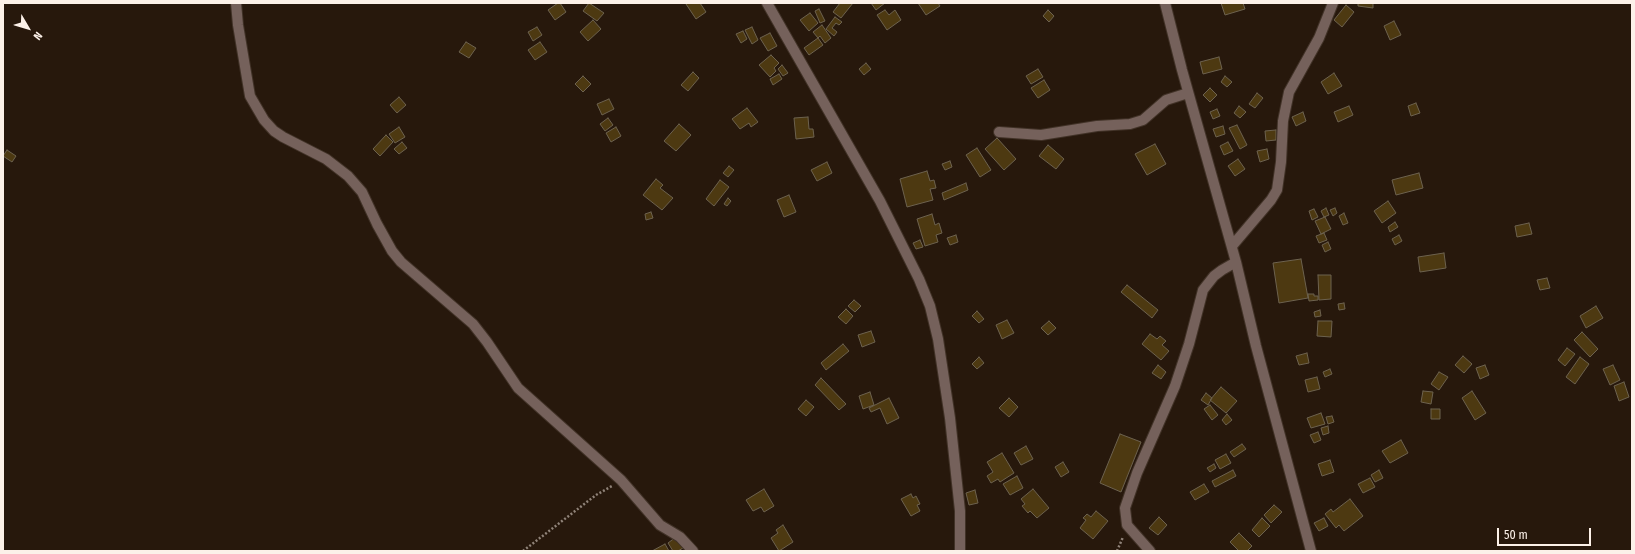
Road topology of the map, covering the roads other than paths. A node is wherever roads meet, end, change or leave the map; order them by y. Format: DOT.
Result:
graph roads {
  1 [pos="236,3"];
  2 [pos="768,3"];
  3 [pos="1165,3"];
  4 [pos="1333,3"];
  5 [pos="1188,93"];
  6 [pos="999,132"];
  7 [pos="1232,246"];
  8 [pos="1236,262"];
  9 [pos="693,551"];
  10 [pos="960,551"];
  11 [pos="1150,551"];
  12 [pos="1310,551"];
  1 -- 9 [label="street"];
  2 -- 10 [label="street"];
  3 -- 5 [label="street"];
  4 -- 7 [label="street"];
  5 -- 6 [label="street"];
  5 -- 7 [label="street"];
  7 -- 8 [label="street"];
  8 -- 11 [label="street"];
  8 -- 12 [label="street"];
}
